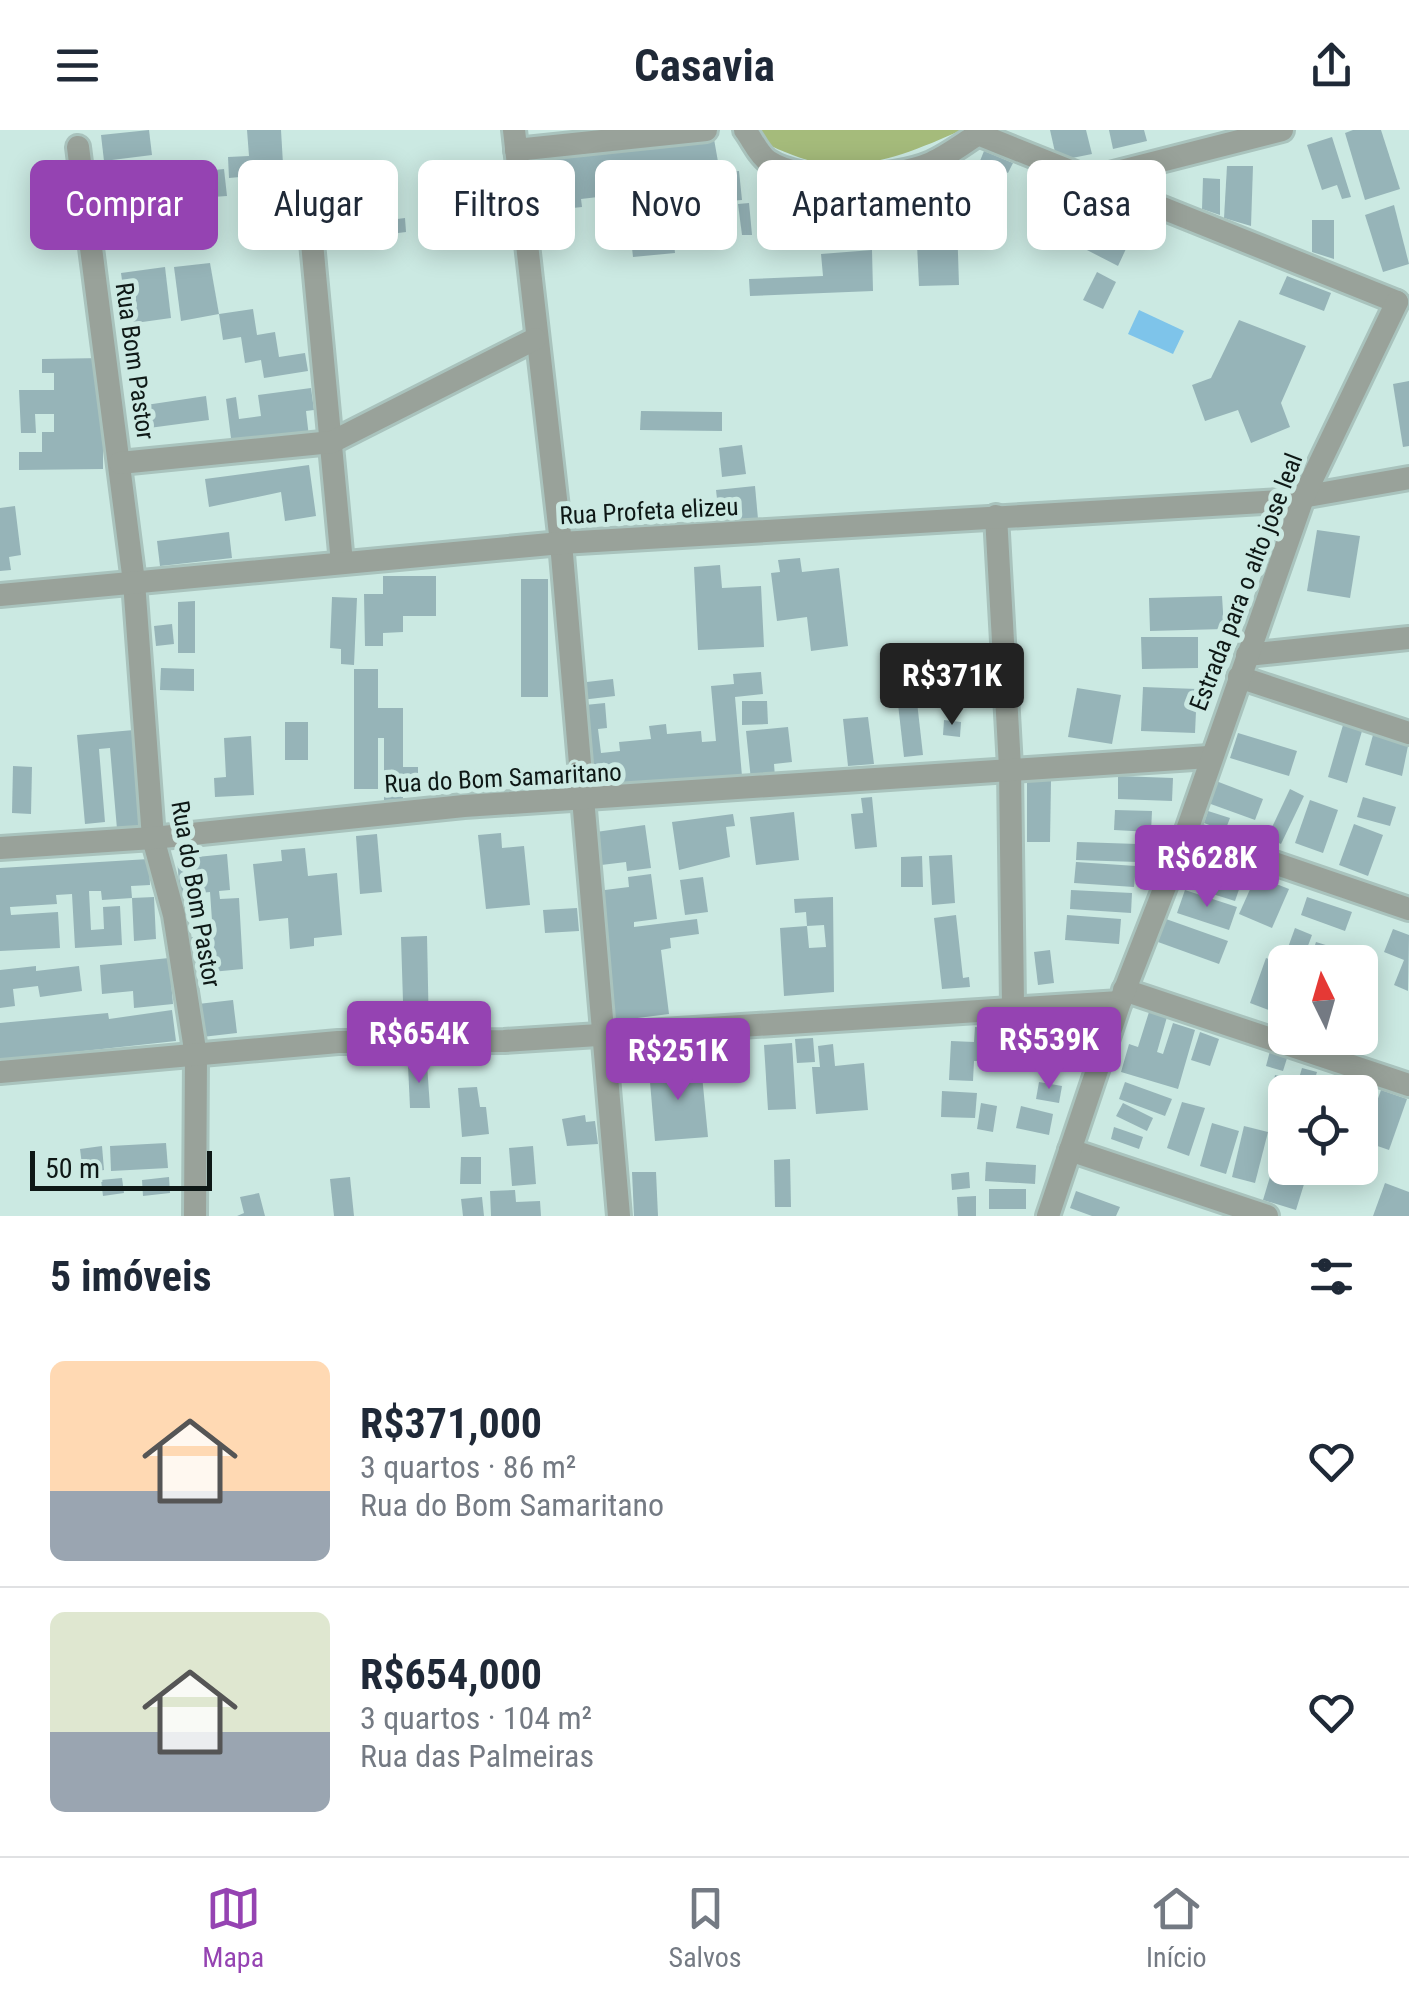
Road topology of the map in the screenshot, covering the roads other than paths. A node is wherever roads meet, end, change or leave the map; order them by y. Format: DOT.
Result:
graph roads {
  1 [pos="706,130"];
  2 [pos="745,130"];
  3 [pos="1282,130"];
  4 [pos="978,132"];
  5 [pos="515,140"];
  6 [pos="78,147"];
  7 [pos="1041,160"];
  8 [pos="1164,160"];
  9 [pos="1166,210"];
  10 [pos="314,250"];
  11 [pos="1403,300"];
  12 [pos="535,339"];
  13 [pos="332,442"];
  14 [pos="120,463"];
  15 [pos="1409,478"];
  16 [pos="1303,498"];
  17 [pos="996,516"];
  18 [pos="561,543"];
  19 [pos="342,563"];
  20 [pos="134,582"];
  21 [pos="0,595"];
  22 [pos="1409,638"];
  23 [pos="1243,666"];
  24 [pos="1409,733"];
  25 [pos="1209,757"];
  26 [pos="1010,767"];
  27 [pos="585,802"];
  28 [pos="1186,832"];
  29 [pos="153,838"];
  30 [pos="0,848"];
  31 [pos="1409,909"];
  32 [pos="1122,996"];
  33 [pos="1013,1006"];
  34 [pos="601,1035"];
  35 [pos="196,1056"];
  36 [pos="0,1072"];
  37 [pos="1409,1085"];
  38 [pos="1070,1150"];
  39 [pos="195,1216"];
  40 [pos="619,1216"];
  41 [pos="1048,1216"];
  42 [pos="1267,1216"];
  1 -- 5 [label="street"];
  2 -- 4 [label="street"];
  3 -- 8 [label="street"];
  4 -- 7 [label="street"];
  5 -- 12 [label="street"];
  6 -- 14 [label="street, Rua Bom Pastor"];
  9 -- 11 [label="street"];
  10 -- 13 [label="street"];
  11 -- 16 [label="street, Estrada para o alto jose leal"];
  12 -- 13 [label="street"];
  12 -- 18 [label="street"];
  13 -- 14 [label="street"];
  13 -- 19 [label="street"];
  14 -- 20 [label="street, Rua Bom Pastor"];
  15 -- 16 [label="street, Rua Profeta elizeu"];
  16 -- 17 [label="street, Rua Profeta elizeu"];
  16 -- 23 [label="street, Estrada para o alto jose leal"];
  17 -- 18 [label="street, Rua Profeta elizeu"];
  17 -- 26 [label="street"];
  18 -- 19 [label="street, Rua Profeta elizeu"];
  18 -- 27 [label="street"];
  19 -- 20 [label="street, Rua Profeta elizeu"];
  20 -- 21 [label="street, Rua Profeta elizeu"];
  20 -- 29 [label="street, Rua do Bom Pastor"];
  22 -- 23 [label="street"];
  23 -- 24 [label="street"];
  23 -- 25 [label="street, Estrada para o alto jose leal"];
  25 -- 26 [label="street"];
  25 -- 28 [label="street, Estrada para o alto jose leal"];
  26 -- 27 [label="street, Rua do Bom Samaritano"];
  26 -- 33 [label="street"];
  27 -- 29 [label="street, Rua do Bom Samaritano"];
  27 -- 34 [label="street"];
  28 -- 31 [label="street"];
  28 -- 32 [label="street, Estrada para o alto jose leal"];
  29 -- 30 [label="street, Rua do Bom Samaritano"];
  29 -- 35 [label="street, Rua do Bom Pastor"];
  32 -- 33 [label="street"];
  32 -- 37 [label="street"];
  32 -- 38 [label="street, Estrada para o alto jose leal"];
  33 -- 34 [label="street"];
  34 -- 35 [label="street"];
  34 -- 40 [label="street"];
  35 -- 36 [label="street"];
  35 -- 39 [label="street, Rua do Bom Pastor"];
  38 -- 41 [label="street, Estrada para o alto jose leal"];
  38 -- 42 [label="street"];
}
